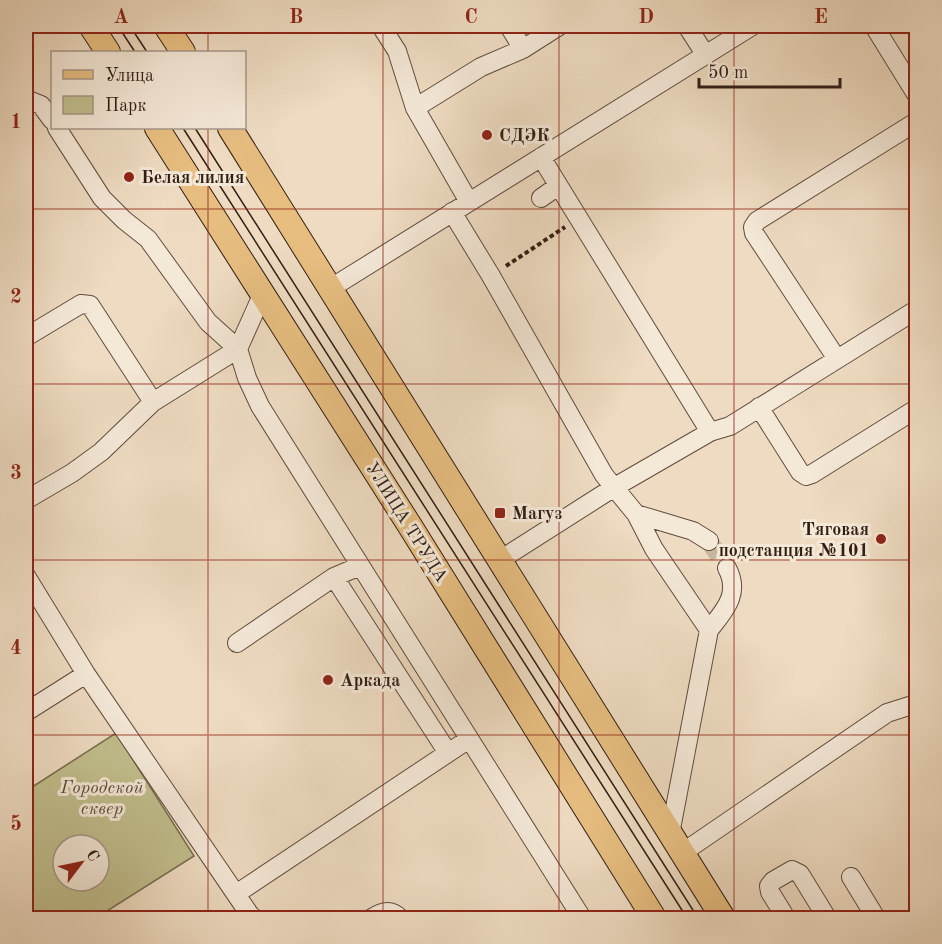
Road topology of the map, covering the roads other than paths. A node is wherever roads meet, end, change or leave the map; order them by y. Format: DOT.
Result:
graph roads {
  1 [pos="166,26"];
  2 [pos="381,26"];
  3 [pos="509,26"];
  4 [pos="560,26"];
  5 [pos="687,26"];
  6 [pos="752,26"];
  7 [pos="874,26"];
  8 [pos="523,49"];
  9 [pos="182,51"];
  10 [pos="705,54"];
  11 [pos="916,94"];
  12 [pos="26,99"];
  13 [pos="415,108"];
  14 [pos="51,119"];
  15 [pos="916,122"];
  16 [pos="58,129"];
  17 [pos="158,129"];
  18 [pos="231,129"];
  19 [pos="540,157"];
  20 [pos="558,186"];
  21 [pos="540,198"];
  22 [pos="469,202"];
  23 [pos="452,213"];
  24 [pos="331,288"];
  25 [pos="263,293"];
  26 [pos="916,310"];
  27 [pos="26,337"];
  28 [pos="238,349"];
  29 [pos="837,359"];
  30 [pos="153,402"];
  31 [pos="759,407"];
  32 [pos="916,410"];
  33 [pos="710,432"];
  34 [pos="613,488"];
  35 [pos="26,500"];
  36 [pos="636,514"];
  37 [pos="709,541"];
  38 [pos="500,560"];
  39 [pos="360,566"];
  40 [pos="727,568"];
  41 [pos="26,576"];
  42 [pos="334,577"];
  43 [pos="709,630"];
  44 [pos="237,643"];
  45 [pos="86,674"];
  46 [pos="916,706"];
  47 [pos="26,712"];
  48 [pos="469,739"];
  49 [pos="448,753"];
  50 [pos="676,843"];
  51 [pos="851,877"];
  52 [pos="236,894"];
  53 [pos="250,917"];
  54 [pos="372,918"];
  55 [pos="400,918"];
  56 [pos="582,918"];
  57 [pos="654,918"];
  58 [pos="723,918"];
  59 [pos="786,918"];
  60 [pos="827,918"];
  61 [pos="876,918"];
  1 -- 9 [label="main road"];
  2 -- 13 [label="street"];
  3 -- 8 [label="street"];
  4 -- 8 [label="street"];
  5 -- 10 [label="street"];
  6 -- 10 [label="street"];
  7 -- 11 [label="street"];
  8 -- 13 [label="street"];
  10 -- 19 [label="street"];
  12 -- 14 [label="street"];
  13 -- 22 [label="street"];
  15 -- 29 [label="street"];
  16 -- 28 [label="street"];
  17 -- 25 [label="main road, УЛИЦА ТРУДА"];
  18 -- 24 [label="main road"];
  19 -- 20 [label="street"];
  19 -- 22 [label="street"];
  20 -- 21 [label="street"];
  20 -- 33 [label="street"];
  22 -- 23 [label="street"];
  23 -- 24 [label="street"];
  23 -- 34 [label="street"];
  24 -- 38 [label="main road"];
  25 -- 28 [label="street"];
  25 -- 57 [label="main road, УЛИЦА ТРУДА"];
  26 -- 29 [label="street"];
  27 -- 30 [label="street"];
  28 -- 30 [label="street"];
  28 -- 39 [label="street"];
  29 -- 31 [label="street"];
  30 -- 35 [label="street"];
  31 -- 32 [label="street"];
  31 -- 33 [label="street"];
  33 -- 34 [label="street"];
  34 -- 36 [label="street"];
  34 -- 38 [label="street"];
  36 -- 37 [label="street"];
  36 -- 43 [label="street"];
  38 -- 50 [label="main road"];
  39 -- 42 [label="street"];
  39 -- 48 [label="street"];
  40 -- 43 [label="street"];
  41 -- 45 [label="street"];
  42 -- 44 [label="street"];
  42 -- 49 [label="street"];
  43 -- 50 [label="street"];
  45 -- 47 [label="street"];
  45 -- 52 [label="street"];
  46 -- 50 [label="street"];
  48 -- 49 [label="street"];
  48 -- 56 [label="street"];
  49 -- 52 [label="street"];
  50 -- 58 [label="main road"];
  51 -- 61 [label="street"];
  52 -- 53 [label="street"];
  54 -- 55 [label="street"];
  59 -- 60 [label="street"];
}
